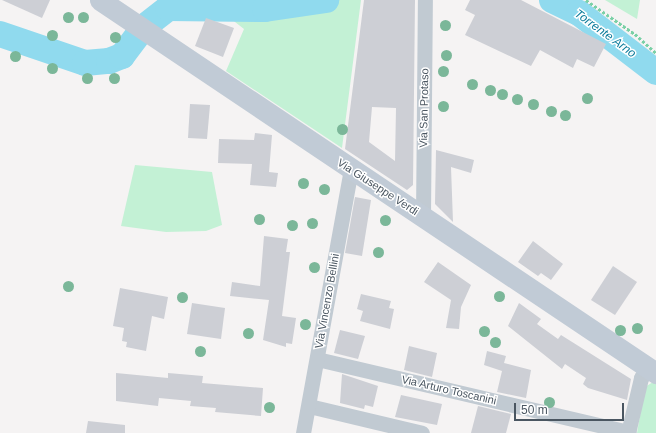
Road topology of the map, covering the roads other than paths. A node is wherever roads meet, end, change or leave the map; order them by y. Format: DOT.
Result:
graph roads {
  1 [pos="425,0"];
  2 [pos="107,5"];
  3 [pos="350,169"];
  4 [pos="423,217"];
  5 [pos="317,359"];
  6 [pos="651,370"];
  7 [pos="309,406"];
  8 [pos="628,432"];
  9 [pos="303,433"];
  10 [pos="422,433"];
  1 -- 4 [label="street, Via San Protaso"];
  2 -- 3 [label="street, Via Giuseppe Verdi"];
  3 -- 4 [label="street, Via Giuseppe Verdi"];
  3 -- 5 [label="street, Via Vincenzo Bellini"];
  4 -- 6 [label="street, Via Giuseppe Verdi"];
  5 -- 7 [label="street, Via Vincenzo Bellini"];
  5 -- 8 [label="street, Via Arturo Toscanini"];
  6 -- 8 [label="street"];
  7 -- 9 [label="street, Via Vincenzo Bellini"];
  7 -- 10 [label="street"];
}
